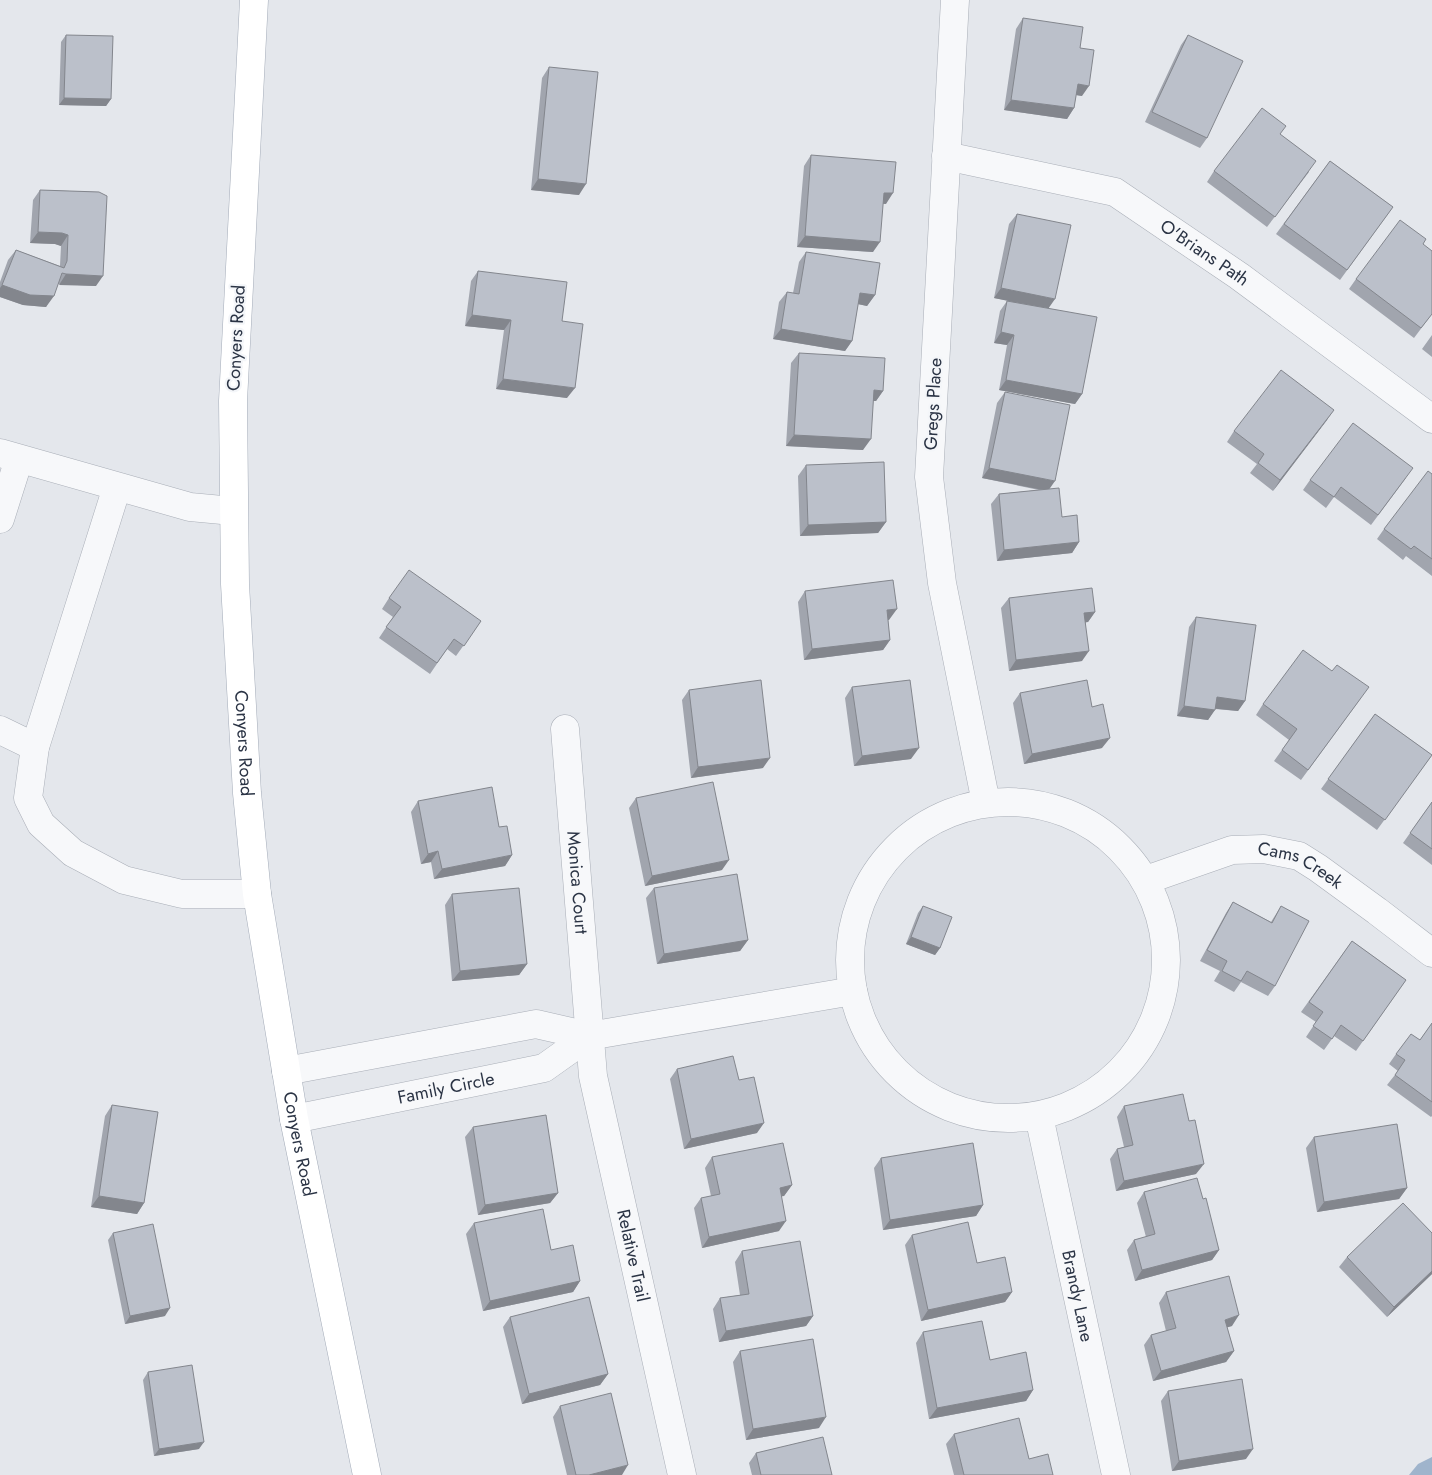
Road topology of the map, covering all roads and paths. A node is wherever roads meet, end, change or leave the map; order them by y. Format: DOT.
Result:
graph roads {
  1 [pos="254,0"];
  2 [pos="955,0"];
  3 [pos="946,156"];
  4 [pos="1432,419"];
  5 [pos="9,456"];
  6 [pos="118,487"];
  7 [pos="233,511"];
  8 [pos="0,519"];
  9 [pos="565,729"];
  10 [pos="0,730"];
  11 [pos="35,747"];
  12 [pos="986,804"];
  13 [pos="1149,879"];
  14 [pos="257,894"];
  15 [pos="1432,953"];
  16 [pos="853,991"];
  17 [pos="589,1036"];
  18 [pos="286,1071"];
  19 [pos="1040,1116"];
  20 [pos="294,1119"];
  21 [pos="367,1475"];
  22 [pos="682,1475"];
  23 [pos="1116,1475"];
  1 -- 7 [label="main road, Conyers Road"];
  2 -- 3 [label="street, Gregs Place"];
  3 -- 4 [label="street, O'Brians Path"];
  3 -- 12 [label="street, Gregs Place"];
  5 -- 6 [label="street"];
  5 -- 8 [label="street"];
  6 -- 7 [label="street"];
  6 -- 11 [label="street"];
  7 -- 14 [label="main road, Conyers Road"];
  9 -- 17 [label="street, Monica Court"];
  10 -- 11 [label="street"];
  11 -- 14 [label="street"];
  12 -- 13 [label="street"];
  12 -- 16 [label="street"];
  13 -- 15 [label="street, Cams Creek"];
  13 -- 19 [label="street"];
  14 -- 18 [label="main road, Conyers Road"];
  16 -- 17 [label="street, Family Circle"];
  16 -- 19 [label="street"];
  17 -- 18 [label="street, Family Circle"];
  17 -- 20 [label="street, Family Circle"];
  17 -- 22 [label="street, Relative Trail"];
  18 -- 20 [label="main road, Conyers Road"];
  19 -- 23 [label="street, Brandy Lane"];
  20 -- 21 [label="main road, Conyers Road"];
}
